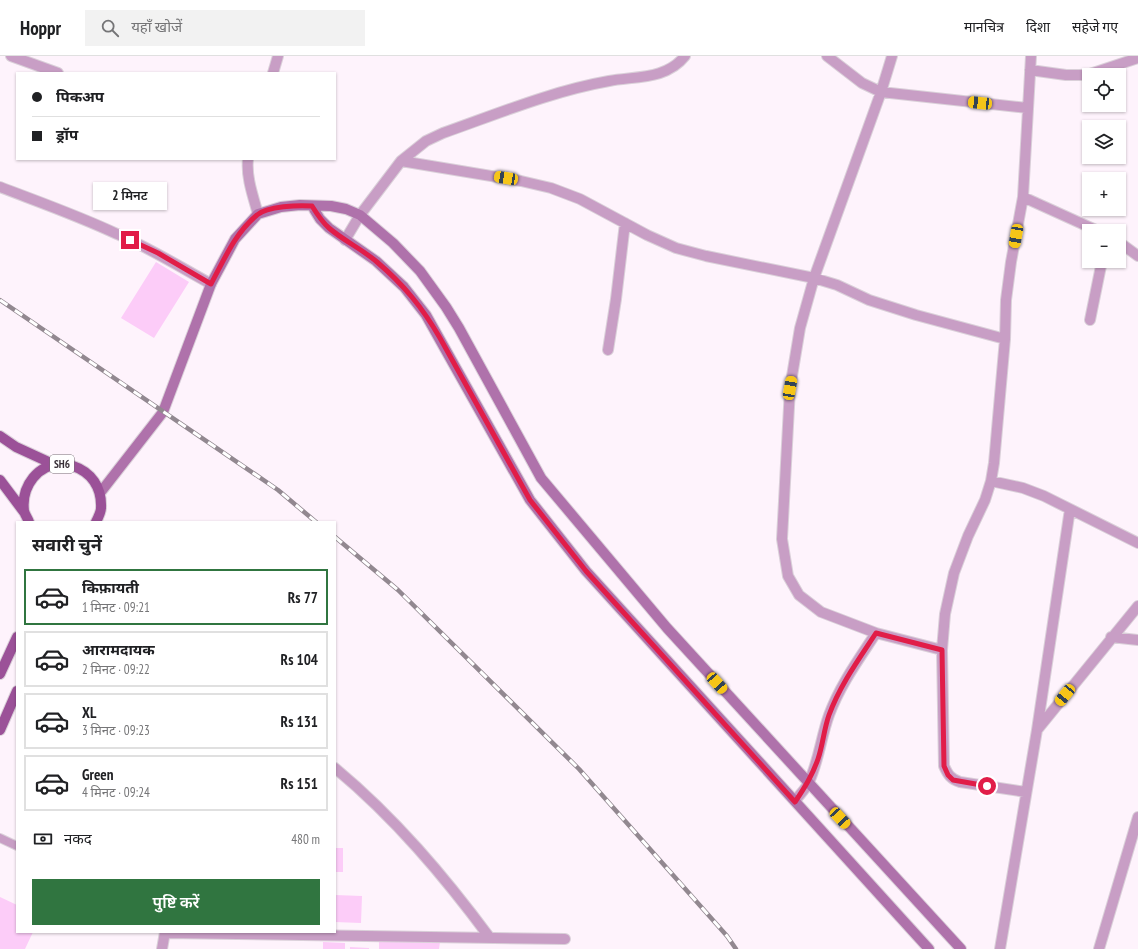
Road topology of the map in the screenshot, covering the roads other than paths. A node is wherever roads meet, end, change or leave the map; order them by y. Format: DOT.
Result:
graph roads {
  1 [pos="11,56"];
  2 [pos="278,56"];
  3 [pos="685,56"];
  4 [pos="827,56"];
  5 [pos="892,56"];
  6 [pos="1031,56"];
  7 [pos="1138,58"];
  8 [pos="1030,70"];
  9 [pos="55,72"];
  10 [pos="273,72"];
  11 [pos="881,92"];
  12 [pos="1028,108"];
  13 [pos="248,160"];
  14 [pos="401,161"];
  15 [pos="0,187"];
  16 [pos="1023,197"];
  17 [pos="312,206"];
  18 [pos="258,214"];
  19 [pos="360,215"];
  20 [pos="625,223"];
  21 [pos="1083,224"];
  22 [pos="346,240"];
  23 [pos="1126,247"];
  24 [pos="1138,256"];
  25 [pos="1101,268"];
  26 [pos="814,278"];
  27 [pos="211,284"];
  28 [pos="1090,320"];
  29 [pos="1005,339"];
  30 [pos="608,350"];
  31 [pos="0,436"];
  32 [pos="53,464"];
  33 [pos="0,480"];
  34 [pos="990,481"];
  35 [pos="100,493"];
  36 [pos="1070,509"];
  37 [pos="24,512"];
  38 [pos="28,521"];
  39 [pos="96,521"];
  40 [pos="1138,543"];
  41 [pos="1138,606"];
  42 [pos="876,633"];
  43 [pos="1111,638"];
  44 [pos="16,639"];
  45 [pos="1138,640"];
  46 [pos="942,650"];
  47 [pos="0,674"];
  48 [pos="15,703"];
  49 [pos="0,730"];
  50 [pos="1037,730"];
  51 [pos="336,769"];
  52 [pos="808,783"];
  53 [pos="1026,792"];
  54 [pos="795,802"];
  55 [pos="1138,817"];
  56 [pos="0,838"];
  57 [pos="16,846"];
  58 [pos="165,933"];
  59 [pos="219,933"];
  60 [pos="490,938"];
  61 [pos="565,939"];
  62 [pos="162,949"];
  63 [pos="930,949"];
  64 [pos="962,949"];
  65 [pos="1000,949"];
  66 [pos="1098,949"];
  1 -- 9 [label="street"];
  2 -- 10 [label="street"];
  3 -- 14 [label="street"];
  4 -- 11 [label="street"];
  5 -- 11 [label="street"];
  6 -- 8 [label="street"];
  7 -- 8 [label="street"];
  8 -- 12 [label="street"];
  11 -- 12 [label="street"];
  11 -- 26 [label="street"];
  12 -- 16 [label="street"];
  13 -- 18 [label="street"];
  14 -- 19 [label="street"];
  14 -- 20 [label="street"];
  15 -- 27 [label="street"];
  16 -- 21 [label="street"];
  16 -- 29 [label="street"];
  17 -- 18 [label="street"];
  17 -- 19 [label="street"];
  17 -- 22 [label="street"];
  18 -- 27 [label="street"];
  19 -- 22 [label="street"];
  19 -- 52 [label="street"];
  20 -- 26 [label="street"];
  20 -- 30 [label="street"];
  22 -- 54 [label="street"];
  23 -- 24 [label="street"];
  25 -- 28 [label="street"];
  26 -- 29 [label="street"];
  26 -- 42 [label="street"];
  27 -- 35 [label="street"];
  29 -- 34 [label="street"];
  31 -- 32 [label="main road, SH6"];
  32 -- 35 [label="main road, SH6"];
  32 -- 37 [label="main road, SH6"];
  33 -- 37 [label="main road, SH6"];
  34 -- 36 [label="street"];
  34 -- 46 [label="street"];
  35 -- 39 [label="main road"];
  36 -- 40 [label="street"];
  36 -- 50 [label="street"];
  37 -- 38 [label="main road, SH6"];
  41 -- 43 [label="street"];
  42 -- 46 [label="street"];
  42 -- 52 [label="street"];
  43 -- 45 [label="street"];
  43 -- 50 [label="street"];
  44 -- 47 [label="main road"];
  46 -- 53 [label="street"];
  48 -- 49 [label="main road"];
  50 -- 53 [label="street"];
  51 -- 60 [label="street"];
  52 -- 54 [label="street"];
  52 -- 64 [label="street"];
  53 -- 65 [label="street"];
  54 -- 63 [label="street"];
  55 -- 66 [label="street"];
  56 -- 57 [label="lane"];
  58 -- 62 [label="street"];
  59 -- 60 [label="street"];
  60 -- 61 [label="street"];
}
